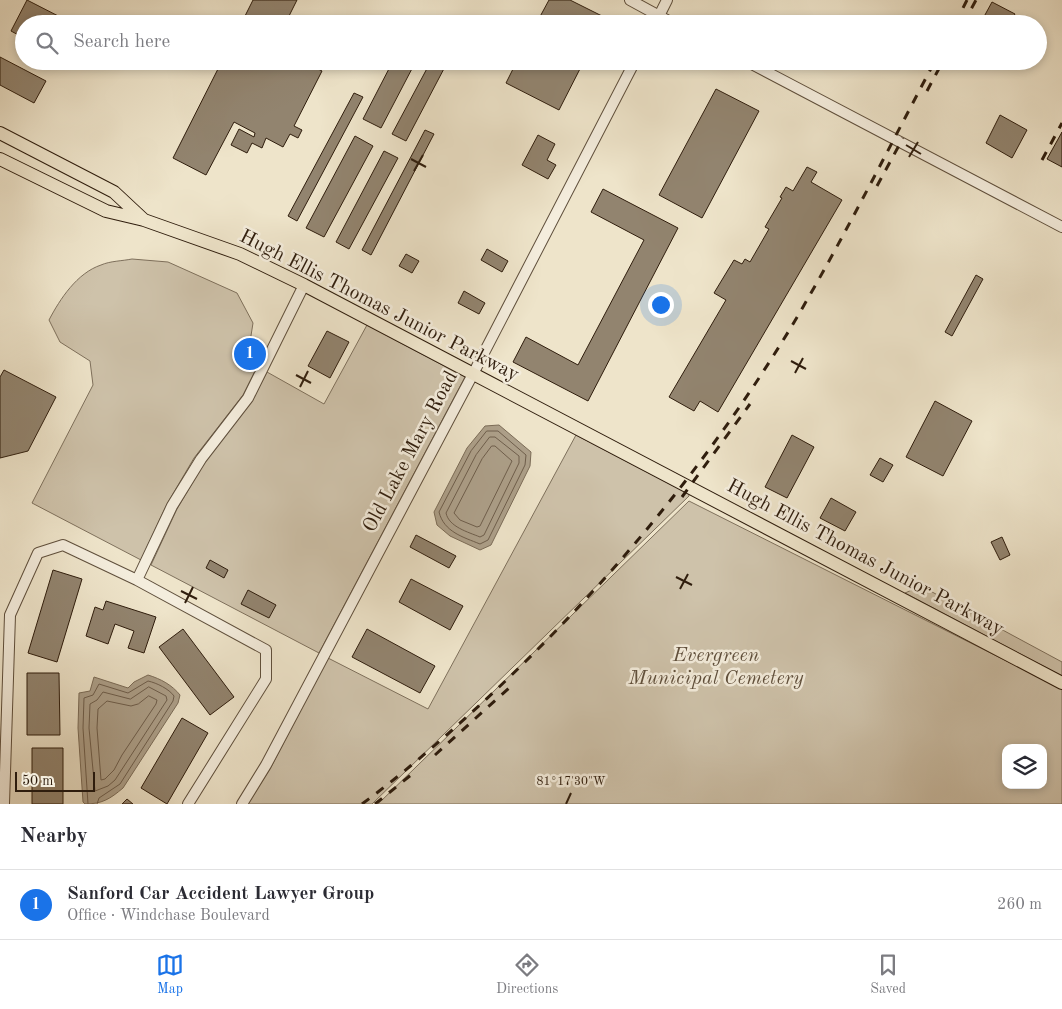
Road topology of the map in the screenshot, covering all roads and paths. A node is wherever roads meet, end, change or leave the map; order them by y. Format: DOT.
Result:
graph roads {
  1 [pos="630,0"];
  2 [pos="667,0"];
  3 [pos="650,15"];
  4 [pos="660,15"];
  5 [pos="630,70"];
  6 [pos="763,70"];
  7 [pos="0,133"];
  8 [pos="0,159"];
  9 [pos="144,220"];
  10 [pos="1062,227"];
  11 [pos="304,285"];
  12 [pos="473,374"];
  13 [pos="138,580"];
  14 [pos="1062,683"];
  15 [pos="4,730"];
  16 [pos="4,804"];
  17 [pos="188,804"];
  18 [pos="242,804"];
  1 -- 3 [label="street"];
  2 -- 4 [label="street"];
  5 -- 12 [label="street, Old Lake Mary Road"];
  6 -- 10 [label="street"];
  7 -- 9 [label="main road, Hugh Ellis Thomas Junior Parkway"];
  8 -- 9 [label="main road"];
  9 -- 11 [label="main road, Hugh Ellis Thomas Junior Parkway"];
  11 -- 12 [label="main road, Hugh Ellis Thomas Junior Parkway"];
  11 -- 13 [label="street"];
  12 -- 14 [label="main road, Hugh Ellis Thomas Junior Parkway"];
  12 -- 18 [label="street, Old Lake Mary Road"];
  13 -- 15 [label="street"];
  13 -- 17 [label="street"];
  15 -- 16 [label="street"];
}
